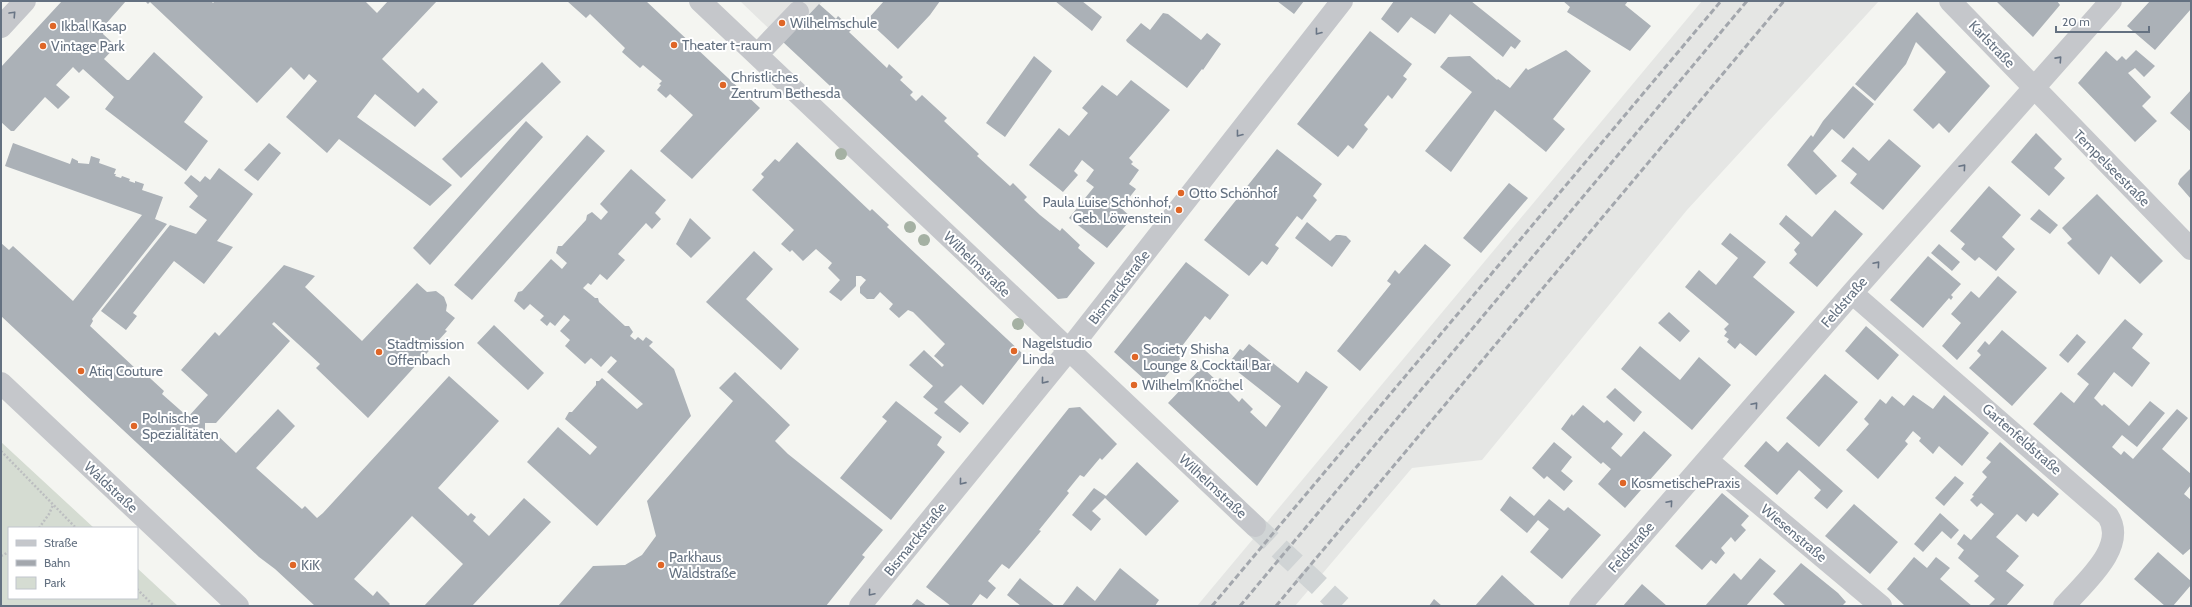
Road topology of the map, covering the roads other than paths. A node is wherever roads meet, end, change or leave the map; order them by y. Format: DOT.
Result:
graph roads {
  1 [pos="25,1"];
  2 [pos="700,1"];
  3 [pos="1342,1"];
  4 [pos="1950,1"];
  5 [pos="2111,1"];
  6 [pos="798,12"];
  7 [pos="1,27"];
  8 [pos="758,55"];
  9 [pos="2033,88"];
  10 [pos="2191,249"];
  11 [pos="1852,293"];
  12 [pos="1068,350"];
  13 [pos="1,383"];
  14 [pos="1707,460"];
  15 [pos="1255,526"];
  16 [pos="238,606"];
  17 [pos="860,606"];
  18 [pos="1580,606"];
  19 [pos="1881,606"];
  20 [pos="2064,606"];
  7 -- 1 [label="street, one-way"];
  2 -- 8 [label="street, Wilhelmstraße"];
  3 -- 12 [label="street, Bismarckstraße, one-way"];
  4 -- 9 [label="street, Karlstraße"];
  9 -- 5 [label="street, Feldstraße, one-way"];
  6 -- 8 [label="street"];
  8 -- 12 [label="street, Wilhelmstraße"];
  9 -- 10 [label="street, Tempelseestraße"];
  11 -- 9 [label="street, Feldstraße, one-way"];
  14 -- 11 [label="street, Feldstraße, one-way"];
  11 -- 20 [label="street, Gartenfeldstraße"];
  12 -- 15 [label="street, Wilhelmstraße"];
  12 -- 17 [label="street, Bismarckstraße, one-way"];
  13 -- 16 [label="street, Waldstraße"];
  18 -- 14 [label="street, Feldstraße, one-way"];
  14 -- 19 [label="street, Wiesenstraße"];
}
